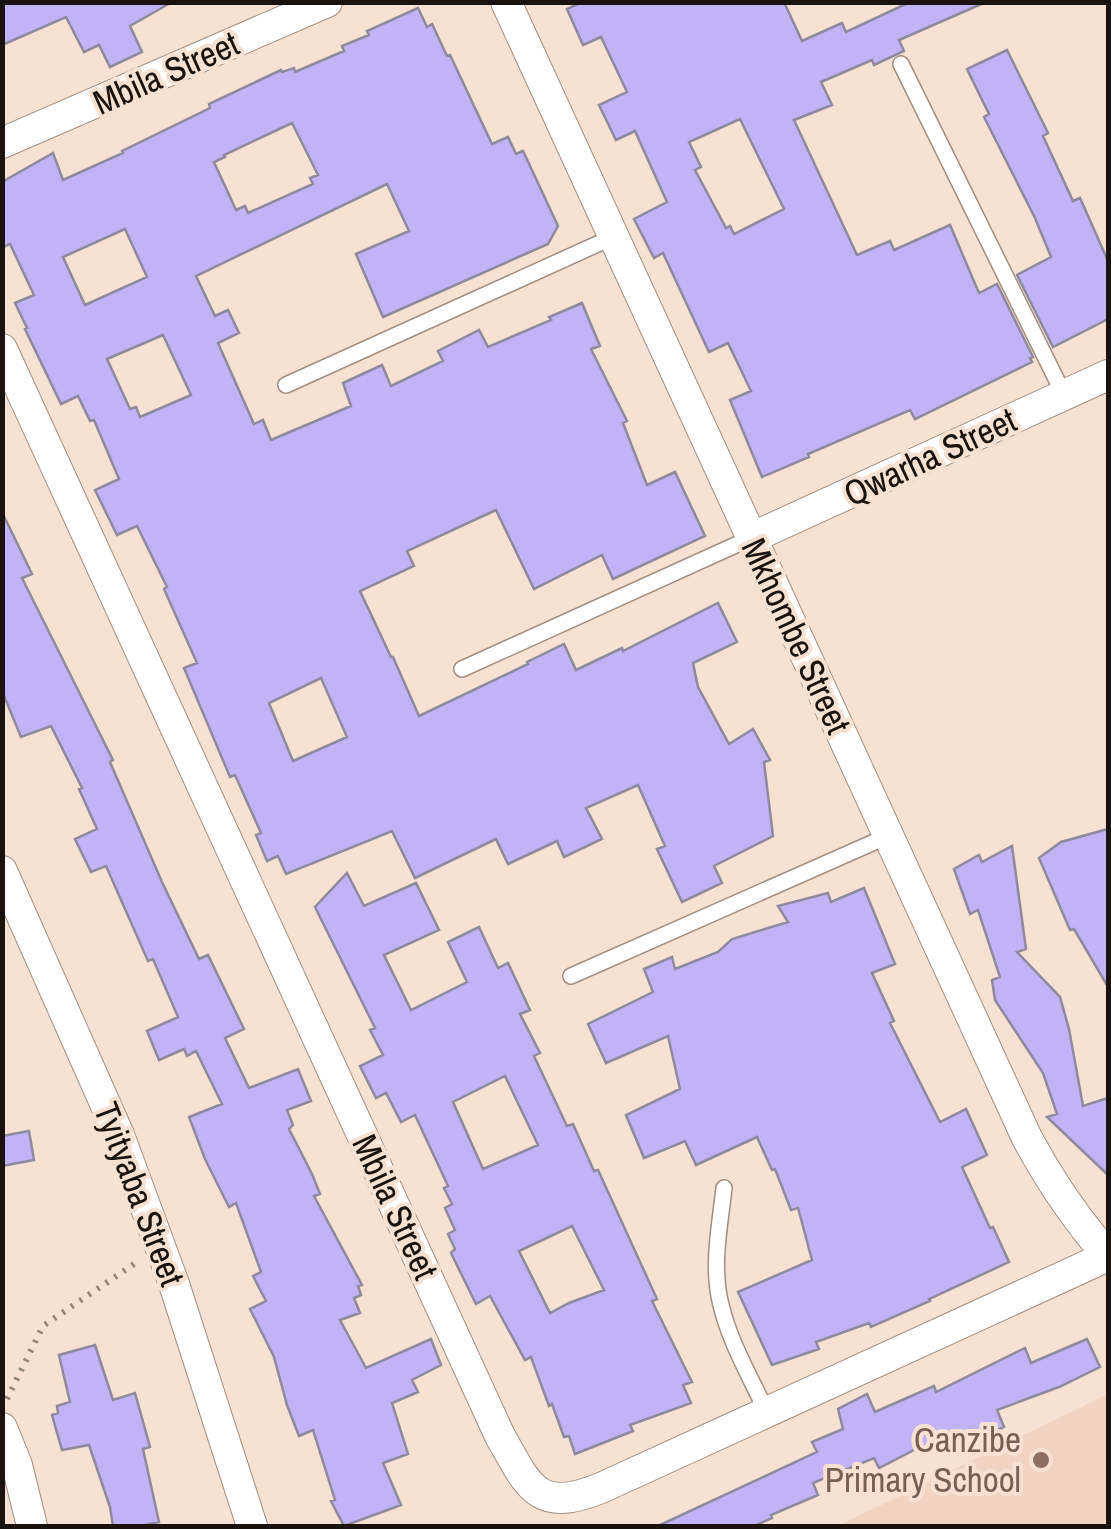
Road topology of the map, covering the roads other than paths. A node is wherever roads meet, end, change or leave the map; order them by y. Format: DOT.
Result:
graph roads {
  1 [pos="327,2"];
  2 [pos="509,4"];
  3 [pos="901,64"];
  4 [pos="3,141"];
  5 [pos="613,237"];
  6 [pos="2,348"];
  7 [pos="1108,375"];
  8 [pos="286,385"];
  9 [pos="1064,395"];
  10 [pos="751,538"];
  11 [pos="462,669"];
  12 [pos="888,836"];
  13 [pos="2,871"];
  14 [pos="570,976"];
  15 [pos="724,1188"];
  16 [pos="1108,1256"];
  17 [pos="767,1413"];
  18 [pos="2,1428"];
  19 [pos="32,1526"];
  20 [pos="252,1526"];
  1 -- 4 [label="street, Mbila Street"];
  2 -- 5 [label="street, Mkhombe Street"];
  3 -- 9 [label="lane"];
  5 -- 8 [label="lane"];
  5 -- 10 [label="street, Mkhombe Street"];
  6 -- 17 [label="street, Mbila Street"];
  7 -- 9 [label="street, Qwarha Street"];
  9 -- 10 [label="street, Qwarha Street"];
  10 -- 11 [label="lane"];
  10 -- 12 [label="street, Mkhombe Street"];
  12 -- 14 [label="lane"];
  12 -- 16 [label="street, Mkhombe Street"];
  13 -- 20 [label="street, Tyityaba Street"];
  15 -- 17 [label="lane"];
  16 -- 17 [label="street, Mbila Street"];
  18 -- 19 [label="street"];
}
